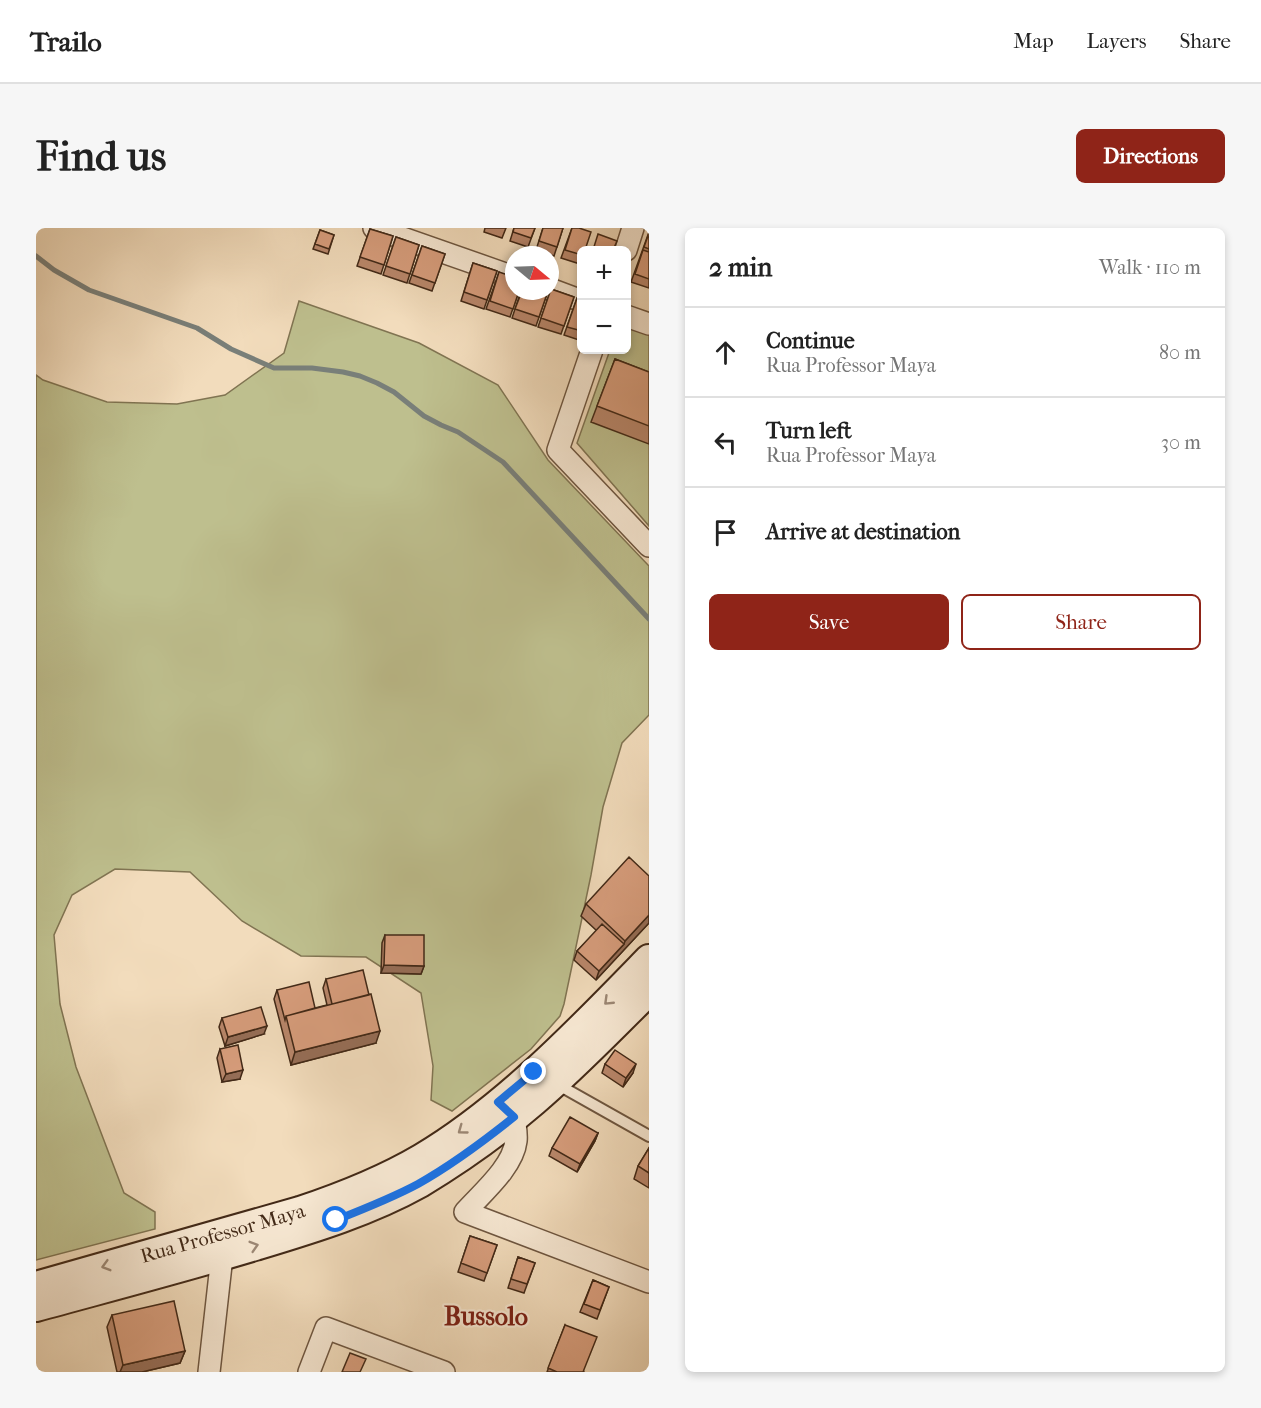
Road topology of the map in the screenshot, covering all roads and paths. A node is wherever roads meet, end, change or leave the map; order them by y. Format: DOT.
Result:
graph roads {
  1 [pos="374,228"];
  2 [pos="633,228"];
  3 [pos="627,246"];
  4 [pos="505,274"];
  5 [pos="559,293"];
  6 [pos="577,298"];
  7 [pos="631,317"];
  8 [pos="649,324"];
  9 [pos="591,354"];
  10 [pos="649,546"];
  11 [pos="649,959"];
  12 [pos="649,991"];
  13 [pos="544,1078"];
  14 [pos="506,1110"];
  15 [pos="649,1136"];
  16 [pos="219,1245"];
  17 [pos="649,1282"];
  18 [pos="36,1286"];
  19 [pos="36,1307"];
  20 [pos="209,1372"];
  21 [pos="309,1372"];
  22 [pos="444,1372"];
  1 -- 4 [label="street"];
  2 -- 3 [label="street"];
  5 -- 6 [label="street"];
  7 -- 8 [label="street"];
  9 -- 10 [label="street"];
  11 -- 13 [label="main road, Rua Professor Maya, one-way"];
  12 -- 13 [label="main road, Rua Professor Maya"];
  13 -- 14 [label="main road, Rua Professor Maya"];
  13 -- 15 [label="lane"];
  14 -- 16 [label="main road, Rua Professor Maya"];
  14 -- 17 [label="street"];
  16 -- 18 [label="main road, Rua Professor Maya, one-way"];
  16 -- 19 [label="main road, Rua Professor Maya"];
  16 -- 20 [label="street"];
  21 -- 22 [label="street"];
}
